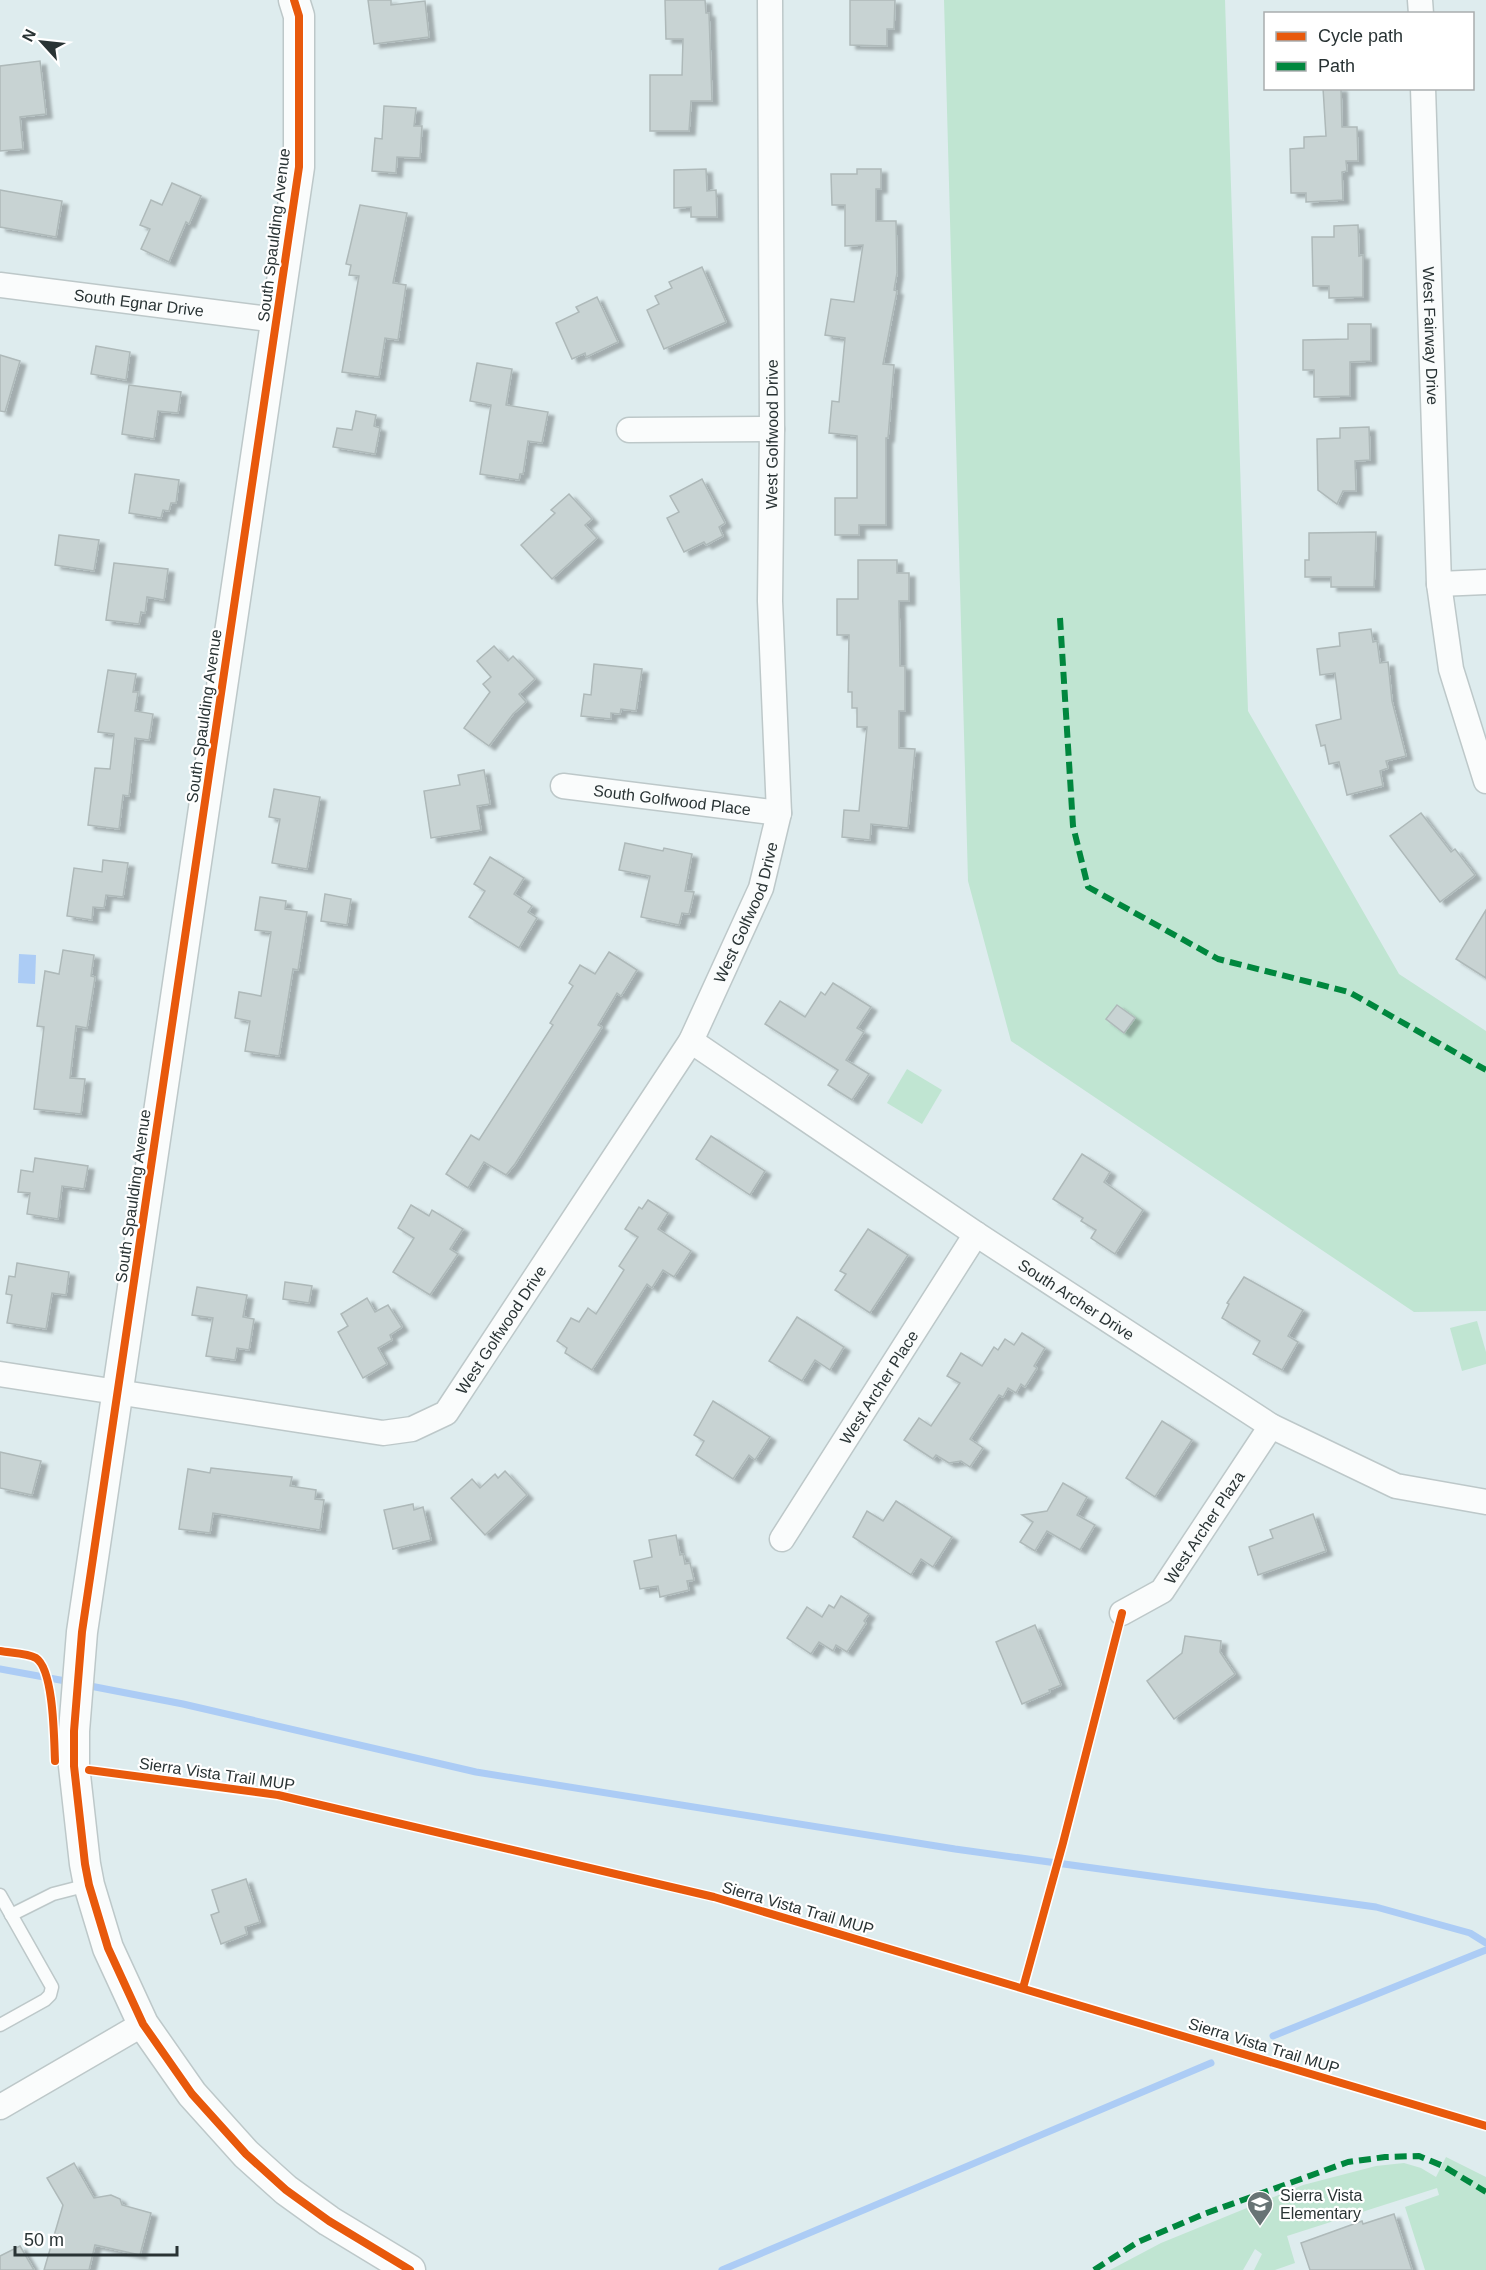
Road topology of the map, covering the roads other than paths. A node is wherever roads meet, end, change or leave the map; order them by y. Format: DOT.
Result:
graph roads {
  1 [pos="294,0"];
  2 [pos="770,0"];
  3 [pos="1423,90"];
  4 [pos="0,285"];
  5 [pos="277,320"];
  6 [pos="772,429"];
  7 [pos="629,430"];
  8 [pos="1486,582"];
  9 [pos="1439,584"];
  10 [pos="1486,781"];
  11 [pos="563,786"];
  12 [pos="779,813"];
  13 [pos="691,1041"];
  14 [pos="976,1233"];
  15 [pos="0,1374"];
  16 [pos="118,1392"];
  17 [pos="1271,1426"];
  18 [pos="1486,1502"];
  19 [pos="782,1539"];
  20 [pos="1122,1614"];
  21 [pos="89,1885"];
  22 [pos="0,1895"];
  23 [pos="11,1915"];
  24 [pos="143,2024"];
  25 [pos="0,2025"];
  26 [pos="0,2107"];
  27 [pos="410,2270"];
  1 -- 5 [label="street, South Spaulding Avenue"];
  2 -- 6 [label="street, West Golfwood Drive"];
  3 -- 9 [label="street, West Fairway Drive"];
  4 -- 5 [label="street, South Egnar Drive"];
  5 -- 16 [label="street, South Spaulding Avenue"];
  6 -- 7 [label="street"];
  6 -- 12 [label="street, West Golfwood Drive"];
  8 -- 9 [label="street"];
  9 -- 10 [label="street, West Fairway Drive"];
  11 -- 12 [label="street, South Golfwood Place"];
  12 -- 13 [label="street, West Golfwood Drive"];
  13 -- 14 [label="street, South Archer Drive"];
  13 -- 16 [label="street, West Golfwood Drive"];
  14 -- 17 [label="street, South Archer Drive"];
  14 -- 19 [label="street, West Archer Place"];
  15 -- 16 [label="street, West Golfwood Drive"];
  16 -- 21 [label="street, South Spaulding Avenue"];
  17 -- 18 [label="street, South Archer Drive"];
  17 -- 20 [label="street, West Archer Plaza"];
  21 -- 23 [label="lane"];
  21 -- 24 [label="street, South Spaulding Avenue"];
  22 -- 23 [label="lane"];
  23 -- 25 [label="lane"];
  24 -- 26 [label="street"];
  24 -- 27 [label="street, South Spaulding Avenue"];
}
